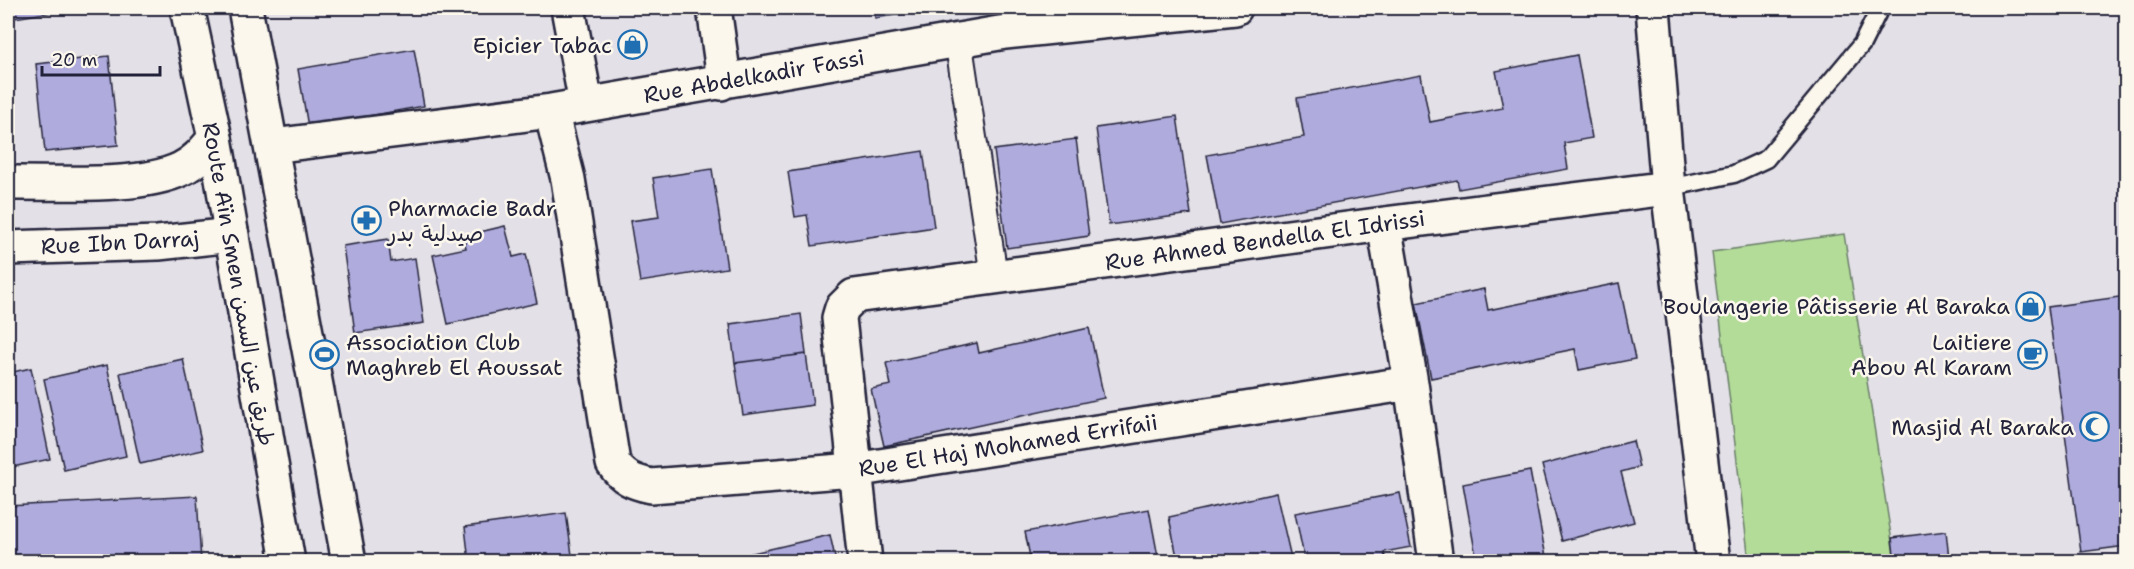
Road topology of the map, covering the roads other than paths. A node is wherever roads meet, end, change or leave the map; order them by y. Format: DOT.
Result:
graph roads {
  1 [pos="187,8"];
  2 [pos="245,8"];
  3 [pos="568,8"];
  4 [pos="714,8"];
  5 [pos="1235,8"];
  6 [pos="1653,8"];
  7 [pos="1880,8"];
  8 [pos="1003,20"];
  9 [pos="958,39"];
  10 [pos="721,83"];
  11 [pos="586,104"];
  12 [pos="551,111"];
  13 [pos="215,138"];
  14 [pos="273,146"];
  15 [pos="8,183"];
  16 [pos="1668,188"];
  17 [pos="1384,224"];
  18 [pos="232,235"];
  19 [pos="8,248"];
  20 [pos="994,276"];
  21 [pos="1411,383"];
  22 [pos="854,470"];
  23 [pos="288,561"];
  24 [pos="349,561"];
  25 [pos="865,561"];
  26 [pos="1436,561"];
  27 [pos="1713,561"];
  1 -- 13 [label="street, Route Aïn Smen طريق عين السمن"];
  2 -- 14 [label="street"];
  3 -- 11 [label="street"];
  4 -- 10 [label="street"];
  5 -- 8 [label="street, Rue Abdelkadir Fassi"];
  6 -- 16 [label="street"];
  7 -- 16 [label="lane"];
  8 -- 9 [label="street, Rue Abdelkadir Fassi"];
  9 -- 10 [label="street, Rue Abdelkadir Fassi"];
  9 -- 20 [label="street"];
  10 -- 11 [label="street, Rue Abdelkadir Fassi"];
  11 -- 12 [label="street, Rue Abdelkadir Fassi"];
  12 -- 14 [label="street, Rue Abdelkadir Fassi"];
  12 -- 22 [label="street, Rue El Haj Mohamed Errifaii"];
  13 -- 15 [label="street"];
  13 -- 18 [label="street, Route Aïn Smen طريق عين السمن"];
  14 -- 24 [label="street"];
  16 -- 17 [label="street, Rue Ahmed Bendella El Idrissi"];
  16 -- 27 [label="street"];
  17 -- 20 [label="street, Rue Ahmed Bendella El Idrissi"];
  17 -- 21 [label="street"];
  18 -- 19 [label="street, Rue Ibn Darraj"];
  18 -- 23 [label="street, Route Aïn Smen طريق عين السمن"];
  20 -- 22 [label="street, Rue Ahmed Bendella El Idrissi"];
  21 -- 22 [label="street, Rue El Haj Mohamed Errifaii"];
  21 -- 26 [label="street"];
  22 -- 25 [label="street"];
}
